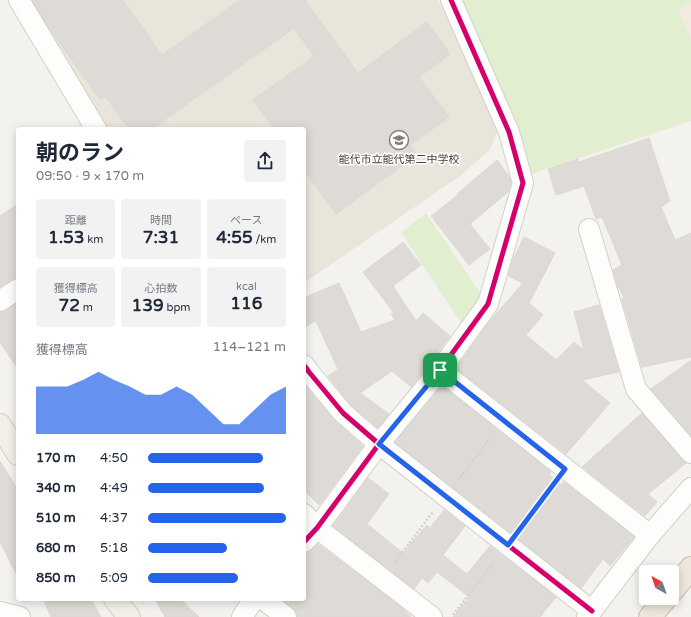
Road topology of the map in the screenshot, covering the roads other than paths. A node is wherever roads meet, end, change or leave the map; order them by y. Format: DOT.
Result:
graph roads {
  1 [pos="19,0"];
  2 [pos="450,0"];
  3 [pos="95,127"];
  4 [pos="588,229"];
  5 [pos="16,290"];
  6 [pos="0,301"];
  7 [pos="306,368"];
  8 [pos="440,370"];
  9 [pos="0,425"];
  10 [pos="379,444"];
  11 [pos="16,451"];
  12 [pos="691,453"];
  13 [pos="691,488"];
  14 [pos="311,521"];
  15 [pos="650,535"];
  16 [pos="306,536"];
  17 [pos="691,568"];
  18 [pos="679,583"];
  19 [pos="117,601"];
  20 [pos="253,601"];
  21 [pos="266,601"];
  22 [pos="660,605"];
  23 [pos="0,612"];
  24 [pos="589,614"];
  25 [pos="20,617"];
  26 [pos="129,617"];
  27 [pos="242,617"];
  28 [pos="286,617"];
  29 [pos="432,617"];
  30 [pos="650,617"];
  1 -- 3 [label="street"];
  2 -- 8 [label="street"];
  4 -- 12 [label="street"];
  5 -- 6 [label="street"];
  7 -- 10 [label="street"];
  8 -- 10 [label="street"];
  8 -- 15 [label="street"];
  9 -- 11 [label="main road"];
  10 -- 14 [label="street"];
  10 -- 24 [label="street"];
  13 -- 15 [label="street"];
  14 -- 16 [label="street"];
  14 -- 29 [label="street"];
  15 -- 24 [label="street"];
  17 -- 18 [label="highway"];
  19 -- 26 [label="main road"];
  20 -- 27 [label="street"];
  21 -- 28 [label="street"];
  22 -- 30 [label="highway"];
  23 -- 25 [label="street"];
}
